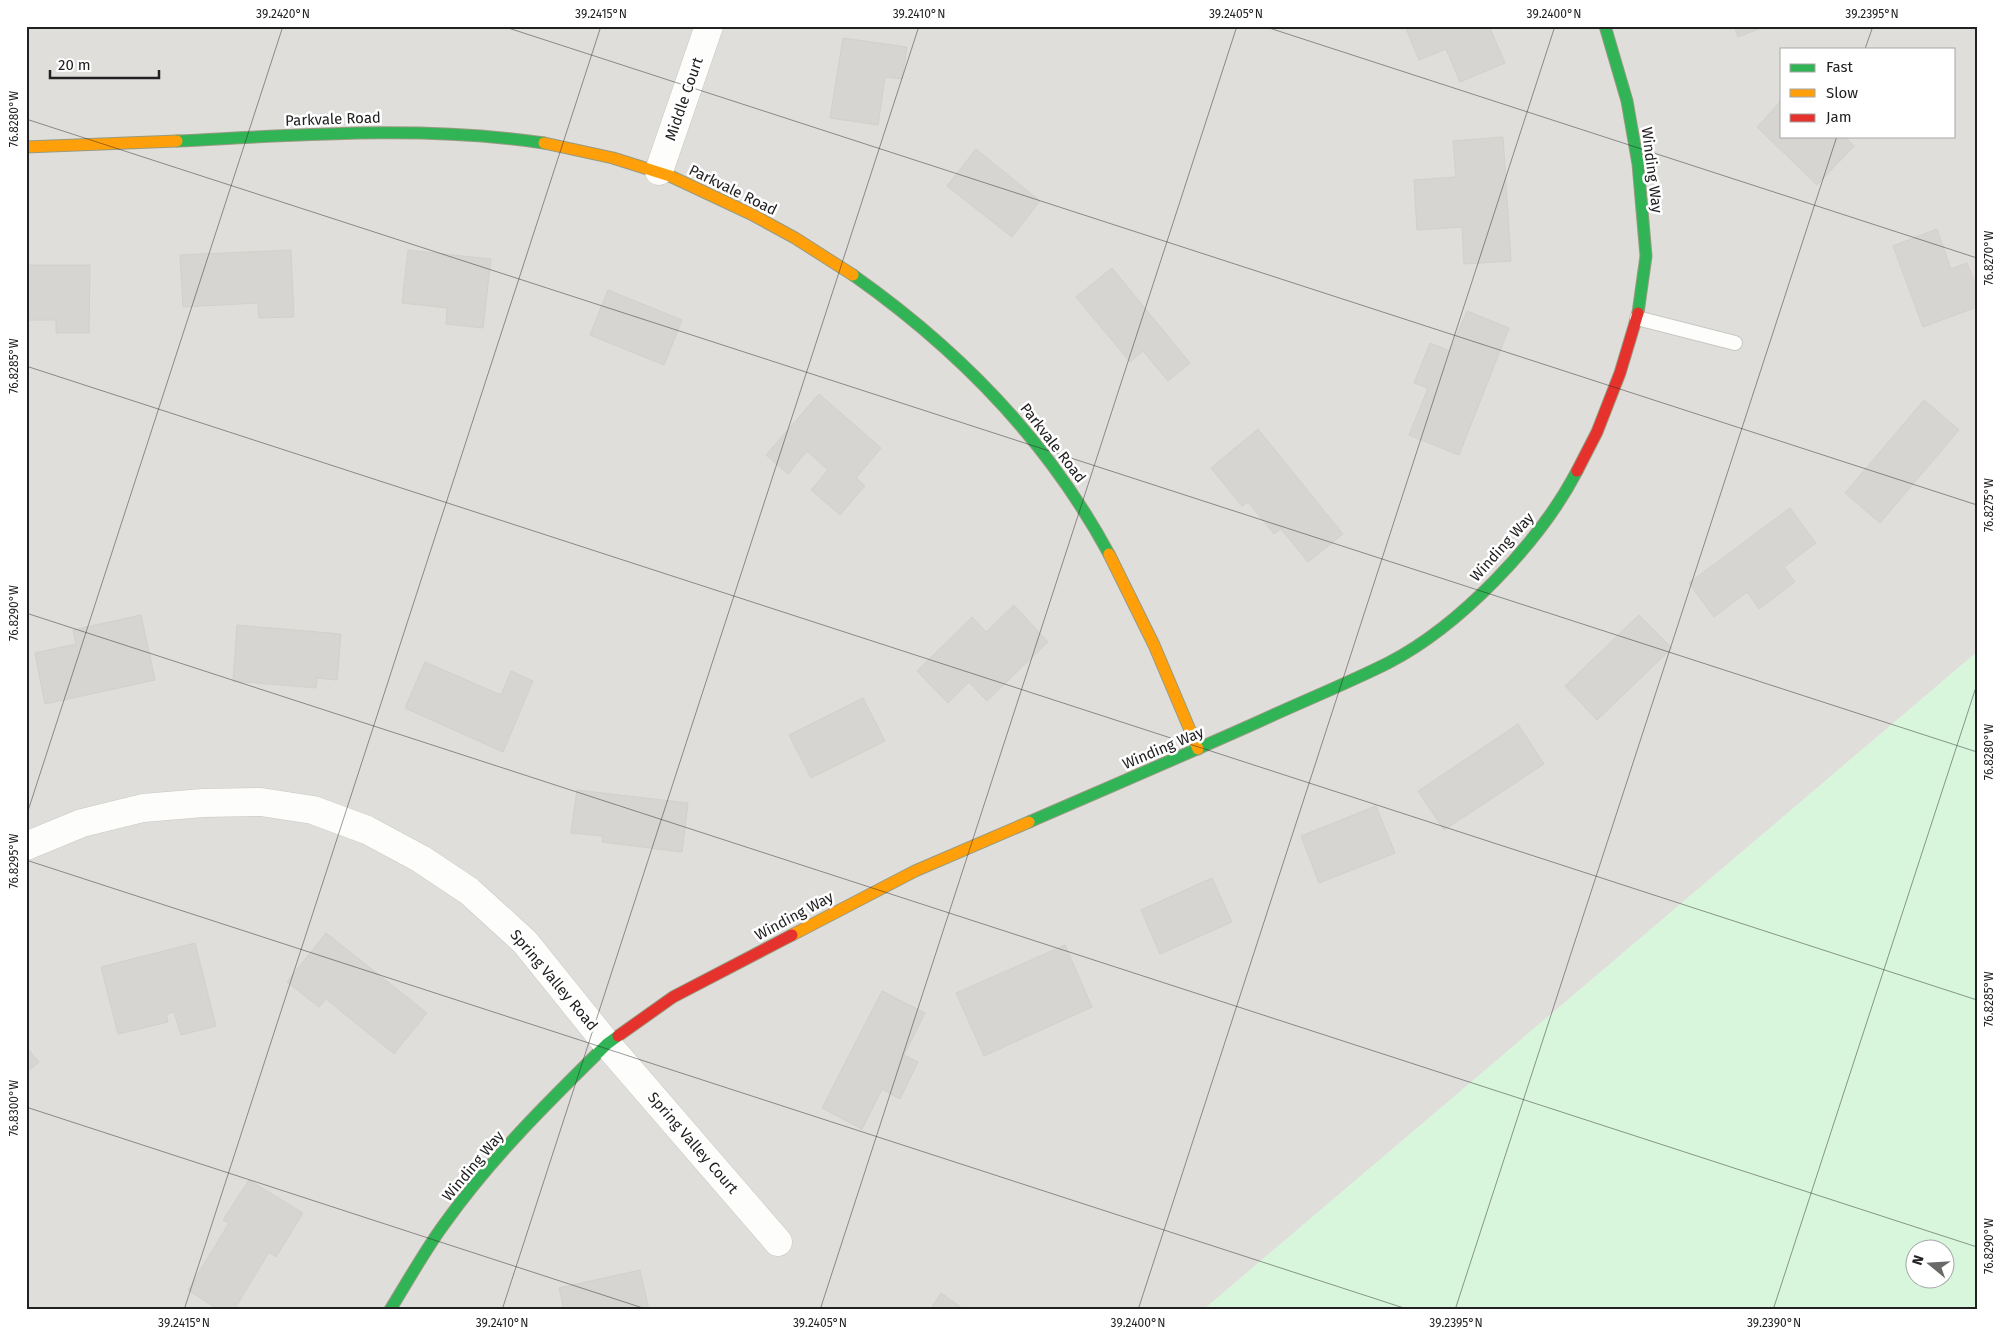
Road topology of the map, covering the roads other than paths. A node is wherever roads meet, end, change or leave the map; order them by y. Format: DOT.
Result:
graph roads {
  1 [pos="709,26"];
  2 [pos="1605,26"];
  3 [pos="26,147"];
  4 [pos="659,172"];
  5 [pos="1637,318"];
  6 [pos="1735,343"];
  7 [pos="1198,749"];
  8 [pos="26,846"];
  9 [pos="608,1044"];
  10 [pos="778,1242"];
  11 [pos="390,1310"];
  1 -- 4 [label="street, Middle Court"];
  2 -- 5 [label="street, Winding Way"];
  3 -- 4 [label="street, Parkvale Road"];
  4 -- 7 [label="street, Parkvale Road"];
  5 -- 6 [label="lane"];
  5 -- 7 [label="street, Winding Way"];
  7 -- 9 [label="street, Winding Way"];
  8 -- 9 [label="street, Spring Valley Road"];
  9 -- 10 [label="street, Spring Valley Court"];
  9 -- 11 [label="street, Winding Way"];
}
